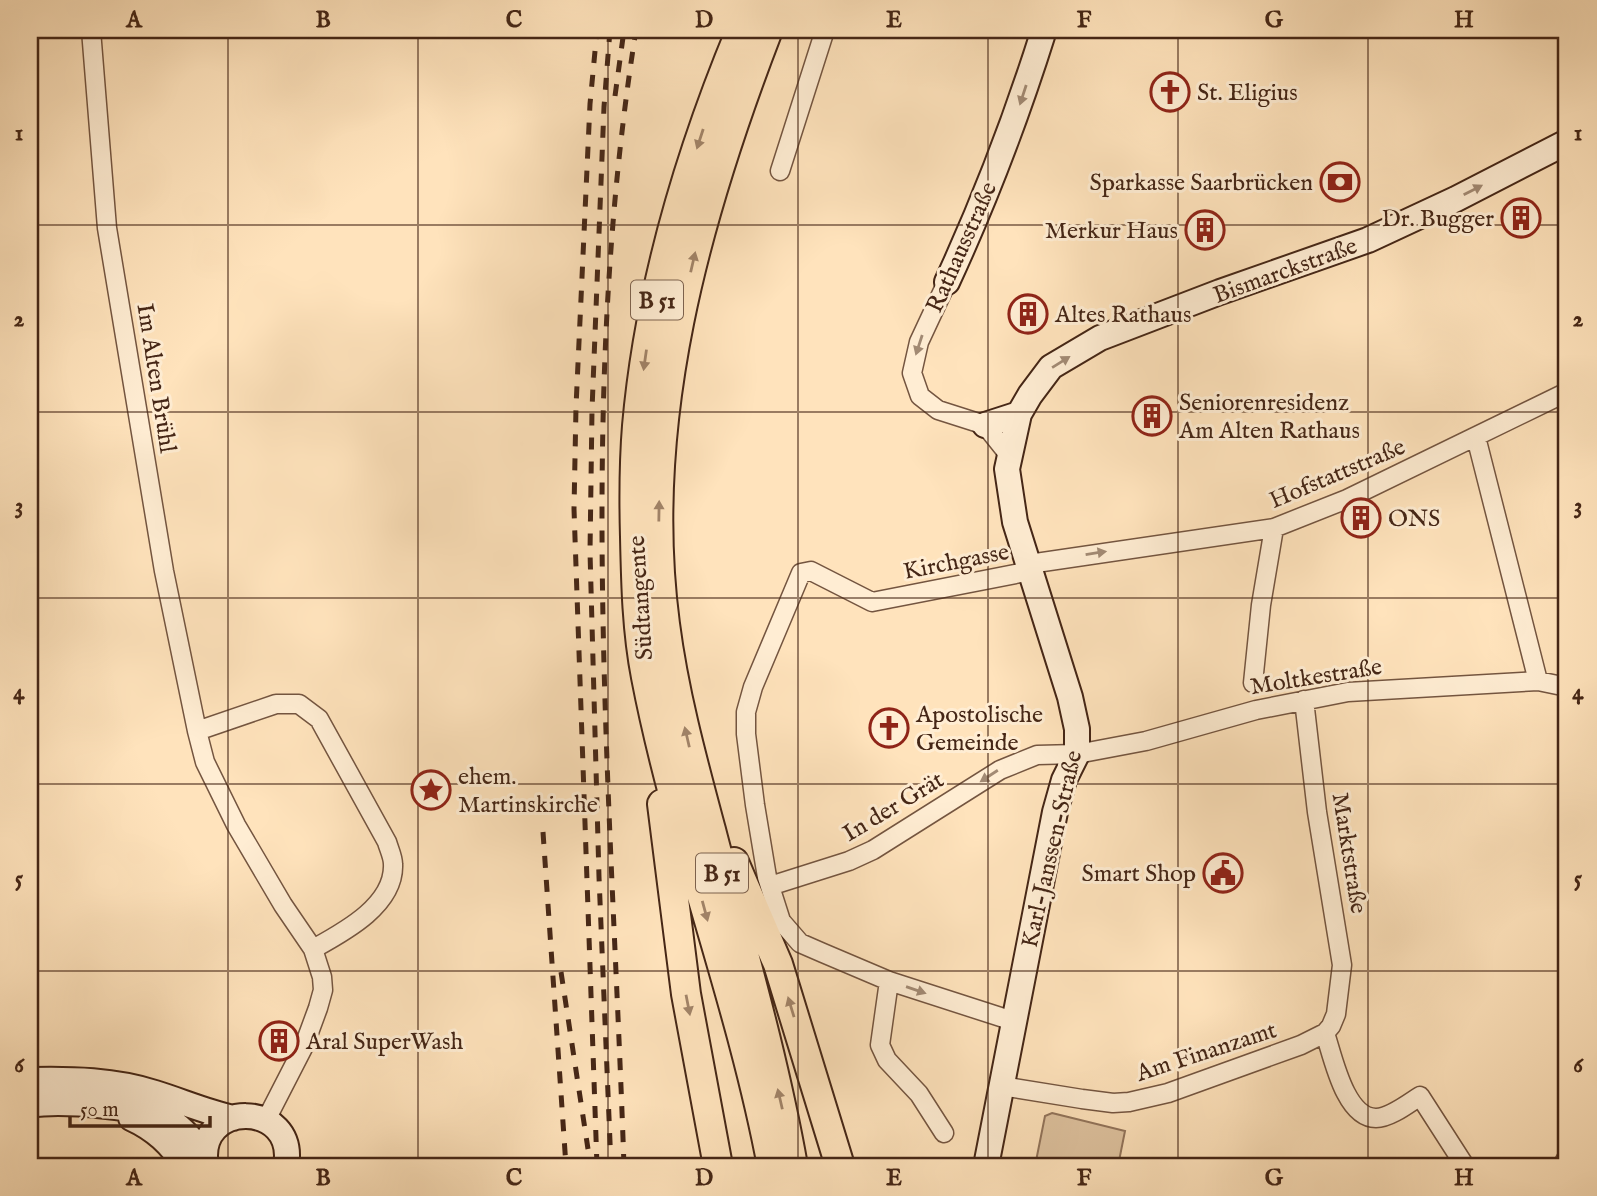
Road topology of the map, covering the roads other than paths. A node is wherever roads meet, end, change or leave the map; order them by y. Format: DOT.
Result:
graph roads {
  1 [pos="91,30"];
  2 [pos="727,30"];
  3 [pos="741,30"];
  4 [pos="768,30"];
  5 [pos="825,30"];
  6 [pos="1044,30"];
  7 [pos="714,95"];
  8 [pos="1567,142"];
  9 [pos="779,171"];
  10 [pos="947,282"];
  11 [pos="1567,392"];
  12 [pos="1019,414"];
  13 [pos="985,425"];
  14 [pos="1476,438"];
  15 [pos="1009,455"];
  16 [pos="1274,528"];
  17 [pos="1030,568"];
  18 [pos="648,580"];
  19 [pos="1538,681"];
  20 [pos="1253,682"];
  21 [pos="1567,687"];
  22 [pos="1304,700"];
  23 [pos="197,731"];
  24 [pos="660,742"];
  25 [pos="1077,754"];
  26 [pos="695,771"];
  27 [pos="769,886"];
  28 [pos="313,949"];
  29 [pos="889,981"];
  30 [pos="1013,1021"];
  31 [pos="1325,1033"];
  32 [pos="30,1080"];
  33 [pos="1001,1086"];
  34 [pos="30,1105"];
  35 [pos="233,1118"];
  36 [pos="265,1120"];
  37 [pos="944,1133"];
  38 [pos="1567,1157"];
  39 [pos="199,1163"];
  40 [pos="290,1163"];
  41 [pos="718,1166"];
  42 [pos="772,1166"];
  43 [pos="793,1166"];
  44 [pos="840,1166"];
  45 [pos="986,1166"];
  46 [pos="1465,1166"];
  47 [pos="1562,1166"];
  1 -- 23 [label="street, Im Alten Brühl"];
  2 -- 7 [label="main road"];
  3 -- 7 [label="main road, Südtangente / B 51"];
  18 -- 4 [label="main road, Südtangente / B 51, one-way"];
  5 -- 9 [label="street"];
  6 -- 10 [label="main road, Rathausstraße, one-way"];
  7 -- 18 [label="main road, Südtangente / B 51, one-way"];
  12 -- 8 [label="main road, Bismarckstraße, one-way"];
  10 -- 13 [label="street, Rathausstraße, one-way"];
  11 -- 14 [label="street, Hofstattstraße"];
  12 -- 13 [label="main road"];
  12 -- 15 [label="main road, Karl-Janssen-Straße"];
  13 -- 15 [label="street"];
  14 -- 16 [label="street, Hofstattstraße"];
  14 -- 19 [label="street"];
  15 -- 17 [label="main road, Karl-Janssen-Straße"];
  17 -- 16 [label="street, Hofstattstraße, one-way"];
  16 -- 20 [label="street"];
  17 -- 25 [label="main road, Karl-Janssen-Straße"];
  17 -- 27 [label="street, Kirchgasse"];
  18 -- 24 [label="main road, Südtangente / B 51"];
  26 -- 18 [label="main road, Südtangente / B 51, one-way"];
  19 -- 21 [label="street, Moltkestraße"];
  19 -- 22 [label="street, Moltkestraße"];
  22 -- 25 [label="street, Moltkestraße"];
  22 -- 31 [label="street, Marktstraße"];
  23 -- 28 [label="street, Im Alten Brühl"];
  23 -- 28 [label="street"];
  24 -- 41 [label="main road, one-way"];
  24 -- 42 [label="main road, Südtangente / B 51, one-way"];
  25 -- 27 [label="street, In der Grät, one-way"];
  25 -- 30 [label="main road, Karl-Janssen-Straße"];
  43 -- 26 [label="main road, Südtangente / B 51, one-way"];
  44 -- 26 [label="main road, one-way"];
  27 -- 29 [label="street"];
  28 -- 36 [label="street, Im Alten Brühl"];
  29 -- 30 [label="street, one-way"];
  29 -- 37 [label="street"];
  30 -- 33 [label="main road, Karl-Janssen-Straße"];
  31 -- 33 [label="street, Am Finanzamt"];
  31 -- 46 [label="street"];
  32 -- 35 [label="main road"];
  33 -- 45 [label="main road, Karl-Janssen-Straße"];
  34 -- 39 [label="main road"];
  35 -- 36 [label="main road"];
  35 -- 39 [label="main road"];
  36 -- 40 [label="main road"];
  38 -- 47 [label="street"];
}
